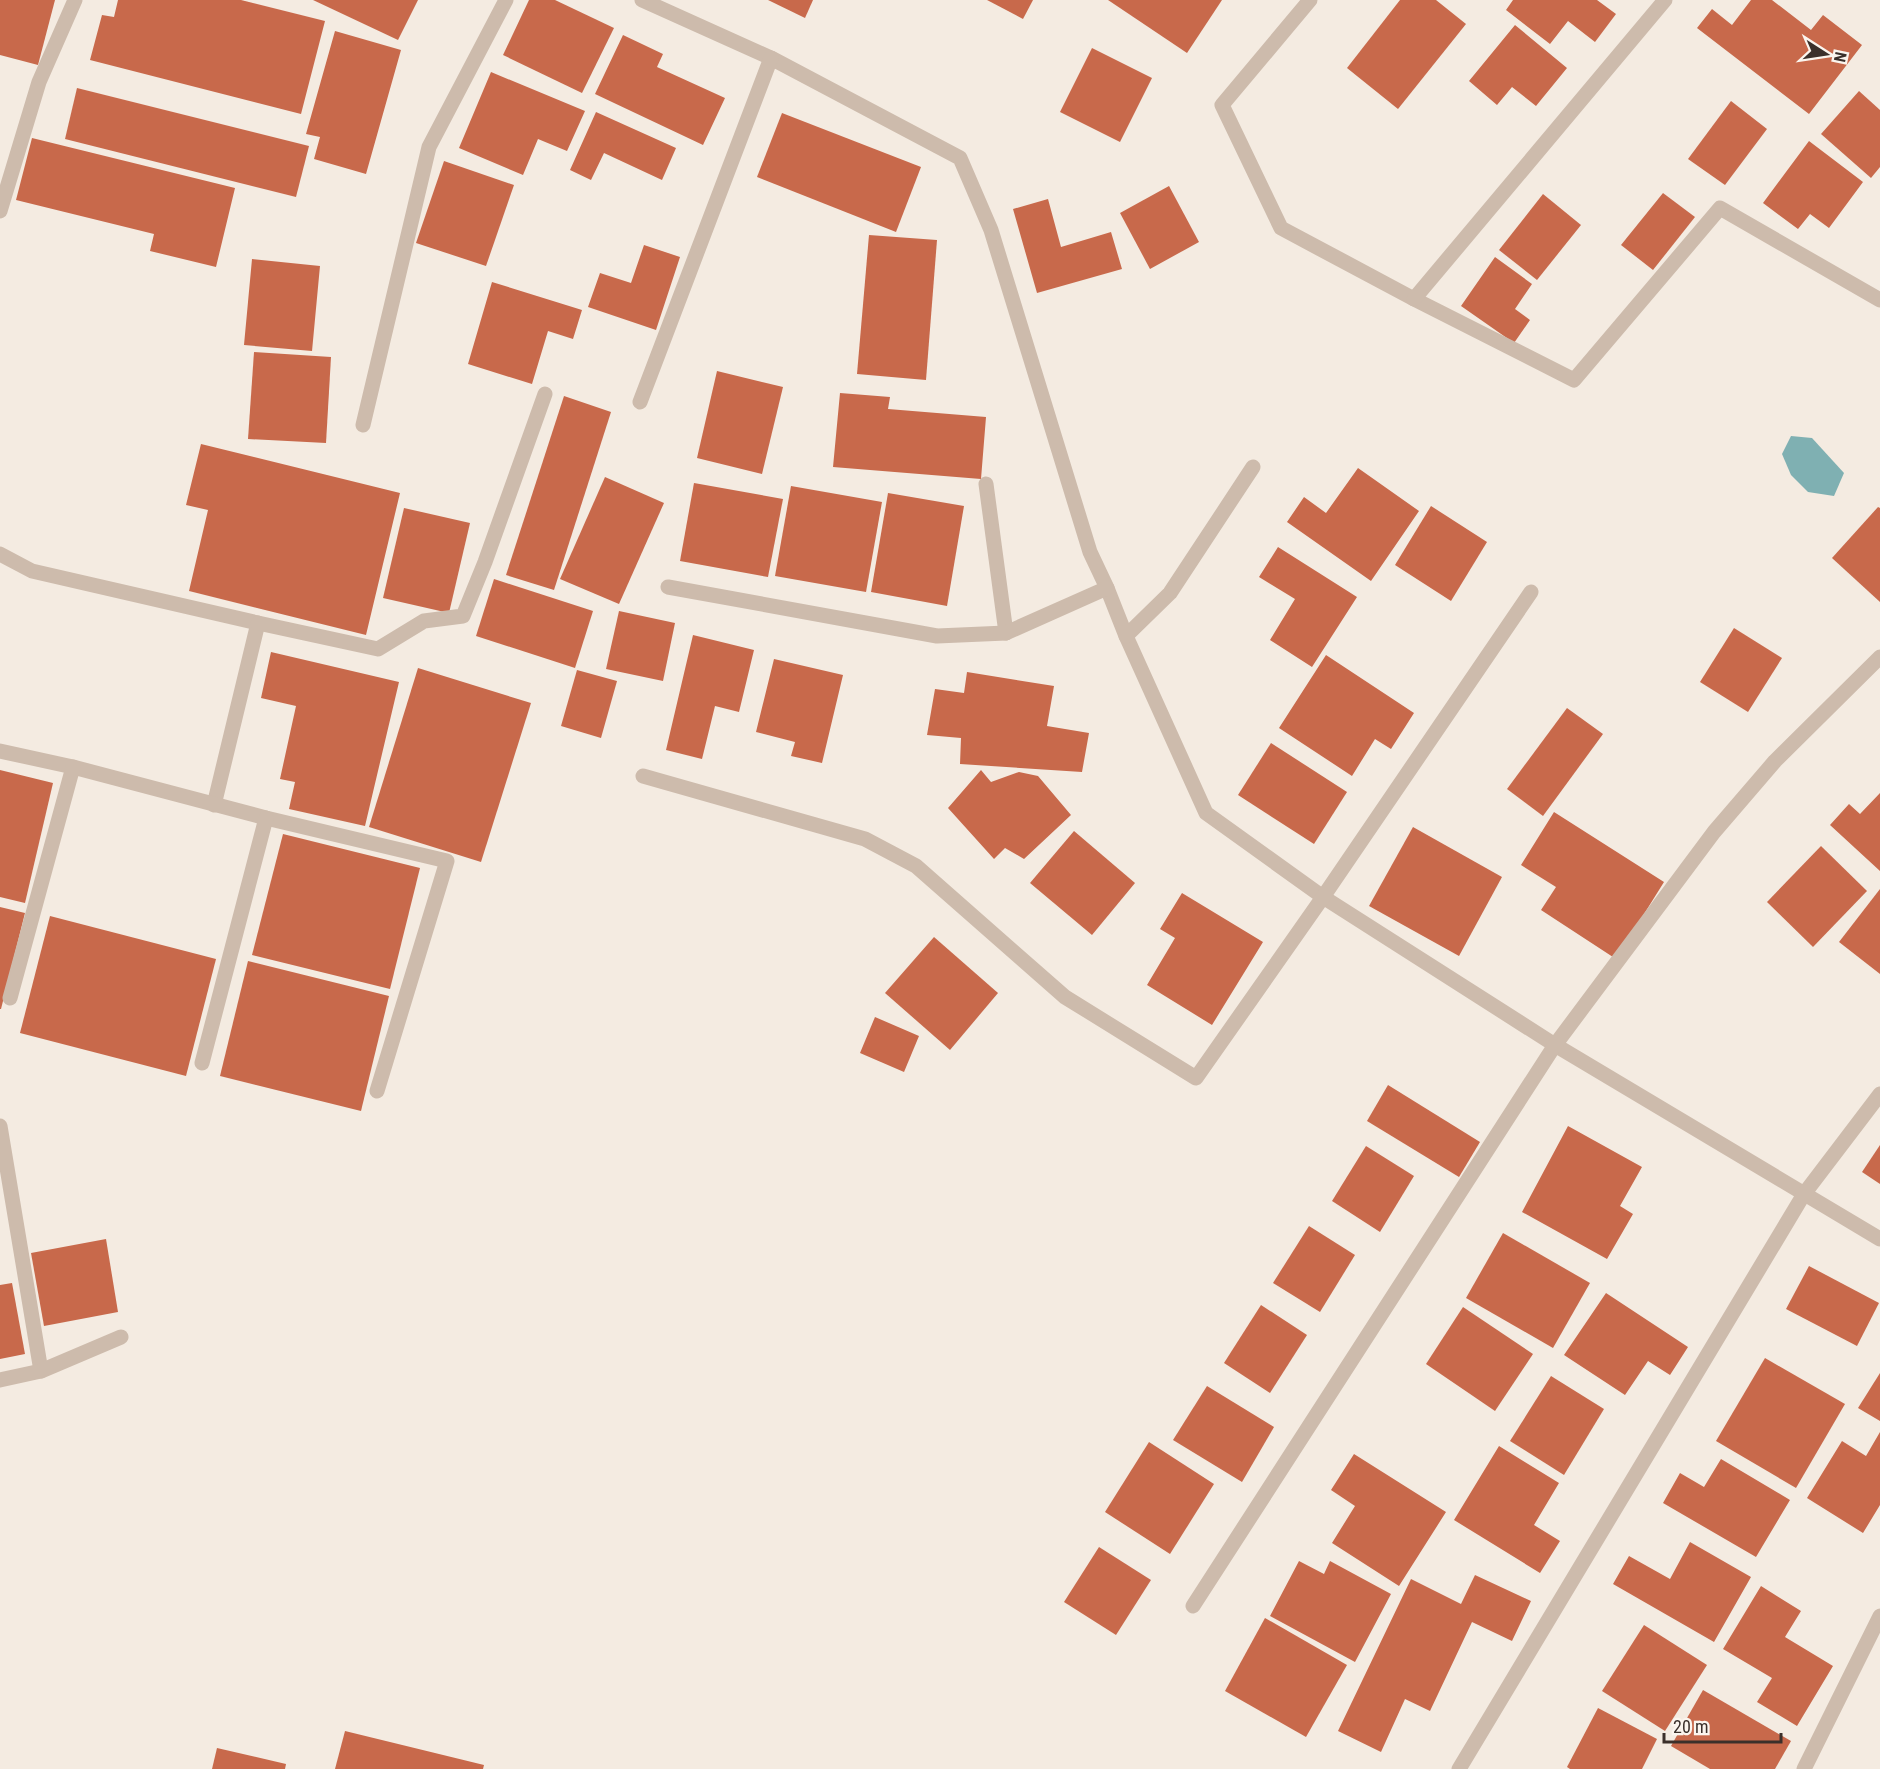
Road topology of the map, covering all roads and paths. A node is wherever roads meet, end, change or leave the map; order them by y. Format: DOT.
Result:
graph roads {
  1 [pos="75,0"];
  2 [pos="506,0"];
  3 [pos="642,0"];
  4 [pos="1310,0"];
  5 [pos="1665,0"];
  6 [pos="771,58"];
  7 [pos="0,211"];
  8 [pos="1414,299"];
  9 [pos="1880,300"];
  10 [pos="544,393"];
  11 [pos="640,402"];
  12 [pos="363,424"];
  13 [pos="1253,466"];
  14 [pos="986,484"];
  15 [pos="0,554"];
  16 [pos="668,587"];
  17 [pos="1107,588"];
  18 [pos="1530,592"];
  19 [pos="258,623"];
  20 [pos="1006,633"];
  21 [pos="1126,636"];
  22 [pos="1880,657"];
  23 [pos="0,751"];
  24 [pos="73,767"];
  25 [pos="644,776"];
  26 [pos="214,805"];
  27 [pos="266,818"];
  28 [pos="1323,897"];
  29 [pos="10,998"];
  30 [pos="1555,1045"];
  31 [pos="202,1063"];
  32 [pos="377,1091"];
  33 [pos="1880,1094"];
  34 [pos="0,1126"];
  35 [pos="1804,1194"];
  36 [pos="1880,1239"];
  37 [pos="121,1337"];
  38 [pos="41,1371"];
  39 [pos="0,1380"];
  40 [pos="1192,1606"];
  41 [pos="1880,1616"];
  42 [pos="1459,1769"];
  43 [pos="1804,1769"];
  1 -- 7 [label="street"];
  2 -- 12 [label="street"];
  3 -- 6 [label="street"];
  4 -- 8 [label="street"];
  5 -- 8 [label="street"];
  6 -- 11 [label="street"];
  6 -- 17 [label="street"];
  8 -- 9 [label="street"];
  10 -- 19 [label="street"];
  13 -- 21 [label="street"];
  14 -- 20 [label="street"];
  15 -- 19 [label="street"];
  16 -- 20 [label="street"];
  17 -- 20 [label="street"];
  17 -- 21 [label="street"];
  18 -- 28 [label="street"];
  19 -- 26 [label="street"];
  21 -- 28 [label="street"];
  22 -- 30 [label="street"];
  23 -- 24 [label="street"];
  24 -- 26 [label="street"];
  24 -- 29 [label="street"];
  25 -- 28 [label="street"];
  26 -- 27 [label="street"];
  27 -- 31 [label="street"];
  27 -- 32 [label="street"];
  28 -- 30 [label="street"];
  30 -- 35 [label="street"];
  30 -- 40 [label="street"];
  33 -- 35 [label="street"];
  34 -- 38 [label="street"];
  35 -- 36 [label="street"];
  35 -- 42 [label="street"];
  37 -- 38 [label="street"];
  38 -- 39 [label="street"];
  41 -- 43 [label="street"];
}
